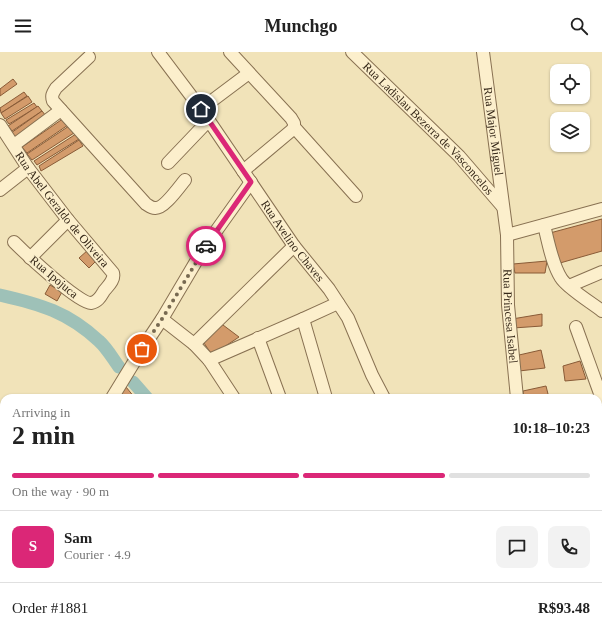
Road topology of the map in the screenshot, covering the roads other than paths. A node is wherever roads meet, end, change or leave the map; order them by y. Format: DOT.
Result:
graph roads {
  1 [pos="158,52"];
  2 [pos="230,52"];
  3 [pos="352,52"];
  4 [pos="483,52"];
  5 [pos="89,57"];
  6 [pos="253,77"];
  7 [pos="201,109"];
  8 [pos="61,110"];
  9 [pos="209,120"];
  10 [pos="0,125"];
  11 [pos="294,127"];
  12 [pos="14,145"];
  13 [pos="168,163"];
  14 [pos="28,168"];
  15 [pos="243,171"];
  16 [pos="185,180"];
  17 [pos="251,182"];
  18 [pos="0,190"];
  19 [pos="356,196"];
  20 [pos="504,207"];
  21 [pos="602,209"];
  22 [pos="68,220"];
  23 [pos="544,225"];
  24 [pos="507,235"];
  25 [pos="14,242"];
  26 [pos="294,246"];
  27 [pos="30,258"];
  28 [pos="602,272"];
  29 [pos="569,286"];
  30 [pos="98,300"];
  31 [pos="338,303"];
  32 [pos="602,311"];
  33 [pos="162,319"];
  34 [pos="303,319"];
  35 [pos="576,327"];
  36 [pos="258,338"];
  37 [pos="194,344"];
  38 [pos="209,360"];
  39 [pos="114,394"];
  40 [pos="231,394"];
  41 [pos="279,394"];
  42 [pos="325,394"];
  43 [pos="382,394"];
  44 [pos="517,394"];
  45 [pos="600,394"];
  1 -- 7 [label="street, Rua Avelino Chaves"];
  2 -- 6 [label="street"];
  3 -- 20 [label="street, Rua Ladislau Bezerra de Vasconcelos"];
  4 -- 20 [label="street, Rua Major Miguel"];
  5 -- 8 [label="street"];
  6 -- 7 [label="street"];
  6 -- 11 [label="street"];
  7 -- 9 [label="street, Rua Avelino Chaves"];
  8 -- 12 [label="street"];
  8 -- 16 [label="street"];
  9 -- 13 [label="street"];
  9 -- 15 [label="street, Rua Avelino Chaves"];
  10 -- 12 [label="street, Rua Abel Geraldo de Oliveira"];
  11 -- 15 [label="street"];
  11 -- 19 [label="street"];
  12 -- 14 [label="street, Rua Abel Geraldo de Oliveira"];
  14 -- 18 [label="street"];
  14 -- 22 [label="street, Rua Abel Geraldo de Oliveira"];
  15 -- 17 [label="street, Rua Avelino Chaves"];
  17 -- 26 [label="street, Rua Avelino Chaves"];
  17 -- 33 [label="street"];
  20 -- 24 [label="street, Rua Major Miguel"];
  21 -- 23 [label="street"];
  22 -- 27 [label="street"];
  22 -- 30 [label="street, Rua Abel Geraldo de Oliveira"];
  23 -- 24 [label="street"];
  23 -- 29 [label="street"];
  24 -- 44 [label="street, Rua Princesa Isabel"];
  25 -- 27 [label="street, Rua Ipojuca"];
  26 -- 31 [label="street, Rua Avelino Chaves"];
  26 -- 37 [label="street"];
  27 -- 30 [label="street, Rua Ipojuca"];
  28 -- 29 [label="street"];
  29 -- 32 [label="street"];
  31 -- 34 [label="street"];
  31 -- 43 [label="street, Rua Avelino Chaves"];
  33 -- 37 [label="street"];
  33 -- 39 [label="street"];
  34 -- 36 [label="street"];
  34 -- 42 [label="street"];
  35 -- 45 [label="street"];
  36 -- 38 [label="street"];
  36 -- 41 [label="street"];
  37 -- 38 [label="street"];
  38 -- 40 [label="street"];
}
